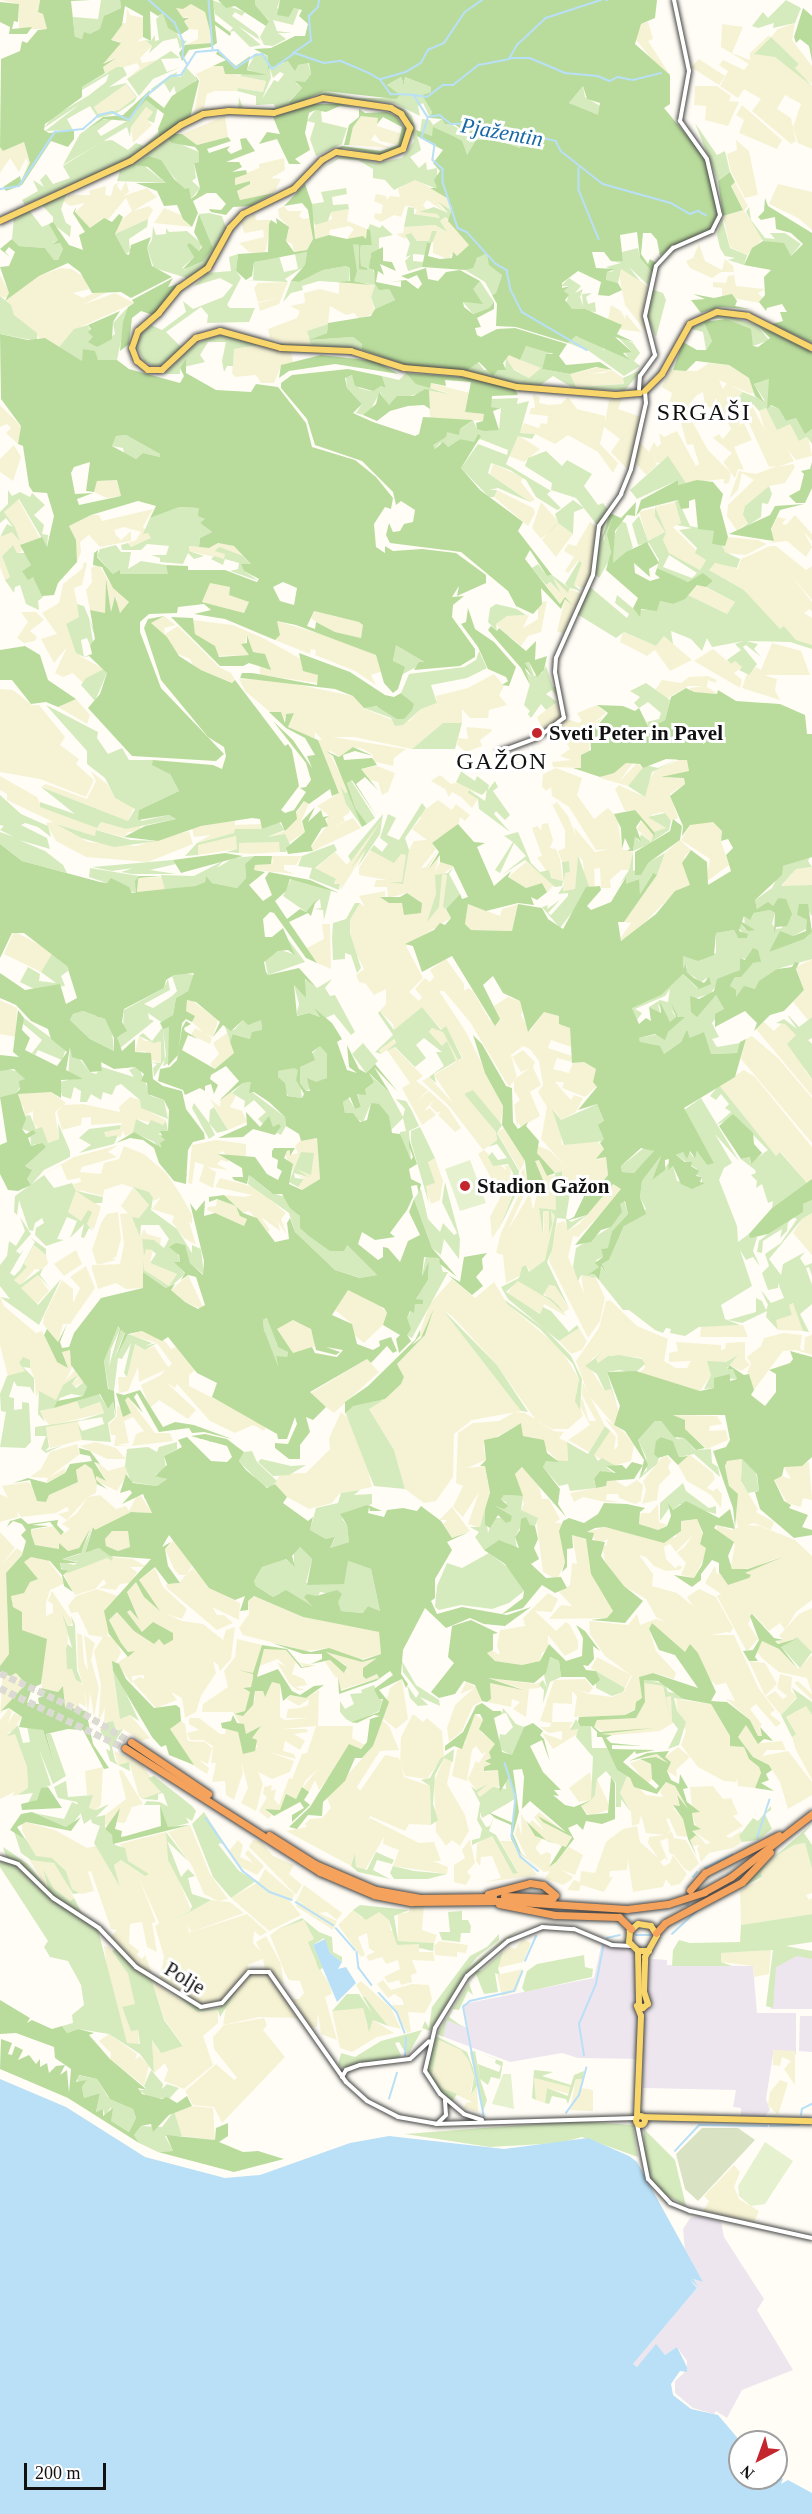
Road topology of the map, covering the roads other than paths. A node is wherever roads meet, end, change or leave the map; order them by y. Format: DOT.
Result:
graph roads {
  1 [pos="674,0"];
  2 [pos="0,221"];
  3 [pos="812,348"];
  4 [pos="642,392"];
  5 [pos="499,752"];
  6 [pos="812,1809"];
  7 [pos="812,1814"];
  8 [pos="781,1835"];
  9 [pos="0,1858"];
  10 [pos="690,1890"];
  11 [pos="555,1895"];
  12 [pos="468,1897"];
  13 [pos="479,1902"];
  14 [pos="685,1905"];
  15 [pos="565,1907"];
  16 [pos="638,1924"];
  17 [pos="651,1926"];
  18 [pos="631,1929"];
  19 [pos="657,1933"];
  20 [pos="629,1939"];
  21 [pos="622,1945"];
  22 [pos="635,1948"];
  23 [pos="649,1950"];
  24 [pos="643,1999"];
  25 [pos="432,2035"];
  26 [pos="333,2065"];
  27 [pos="349,2069"];
  28 [pos="342,2077"];
  29 [pos="440,2094"];
  30 [pos="639,2120"];
  31 [pos="812,2121"];
  32 [pos="488,2122"];
  33 [pos="436,2124"];
  34 [pos="812,2238"];
  1 -- 4 [label="street"];
  2 -- 4 [label="main road"];
  3 -- 4 [label="main road"];
  4 -- 5 [label="street"];
  6 -- 8 [label="highway"];
  7 -- 8 [label="highway"];
  8 -- 10 [label="highway"];
  8 -- 12 [label="highway"];
  8 -- 13 [label="highway"];
  8 -- 19 [label="highway"];
  9 -- 26 [label="street, Polje"];
  11 -- 12 [label="highway"];
  12 -- 13 [label="highway"];
  13 -- 18 [label="highway"];
  14 -- 17 [label="highway"];
  15 -- 16 [label="highway"];
  16 -- 17 [label="main road"];
  16 -- 18 [label="main road"];
  17 -- 19 [label="main road"];
  18 -- 20 [label="main road"];
  19 -- 23 [label="main road"];
  20 -- 21 [label="street"];
  20 -- 22 [label="main road"];
  21 -- 22 [label="street"];
  21 -- 25 [label="street"];
  22 -- 23 [label="main road"];
  22 -- 24 [label="main road"];
  23 -- 24 [label="main road"];
  24 -- 30 [label="main road"];
  25 -- 27 [label="street"];
  25 -- 29 [label="street"];
  26 -- 27 [label="street"];
  26 -- 28 [label="street"];
  27 -- 28 [label="street"];
  28 -- 33 [label="street"];
  29 -- 32 [label="street"];
  29 -- 33 [label="street"];
  30 -- 31 [label="main road"];
  30 -- 32 [label="street"];
  30 -- 34 [label="street"];
  32 -- 33 [label="street"];
}
